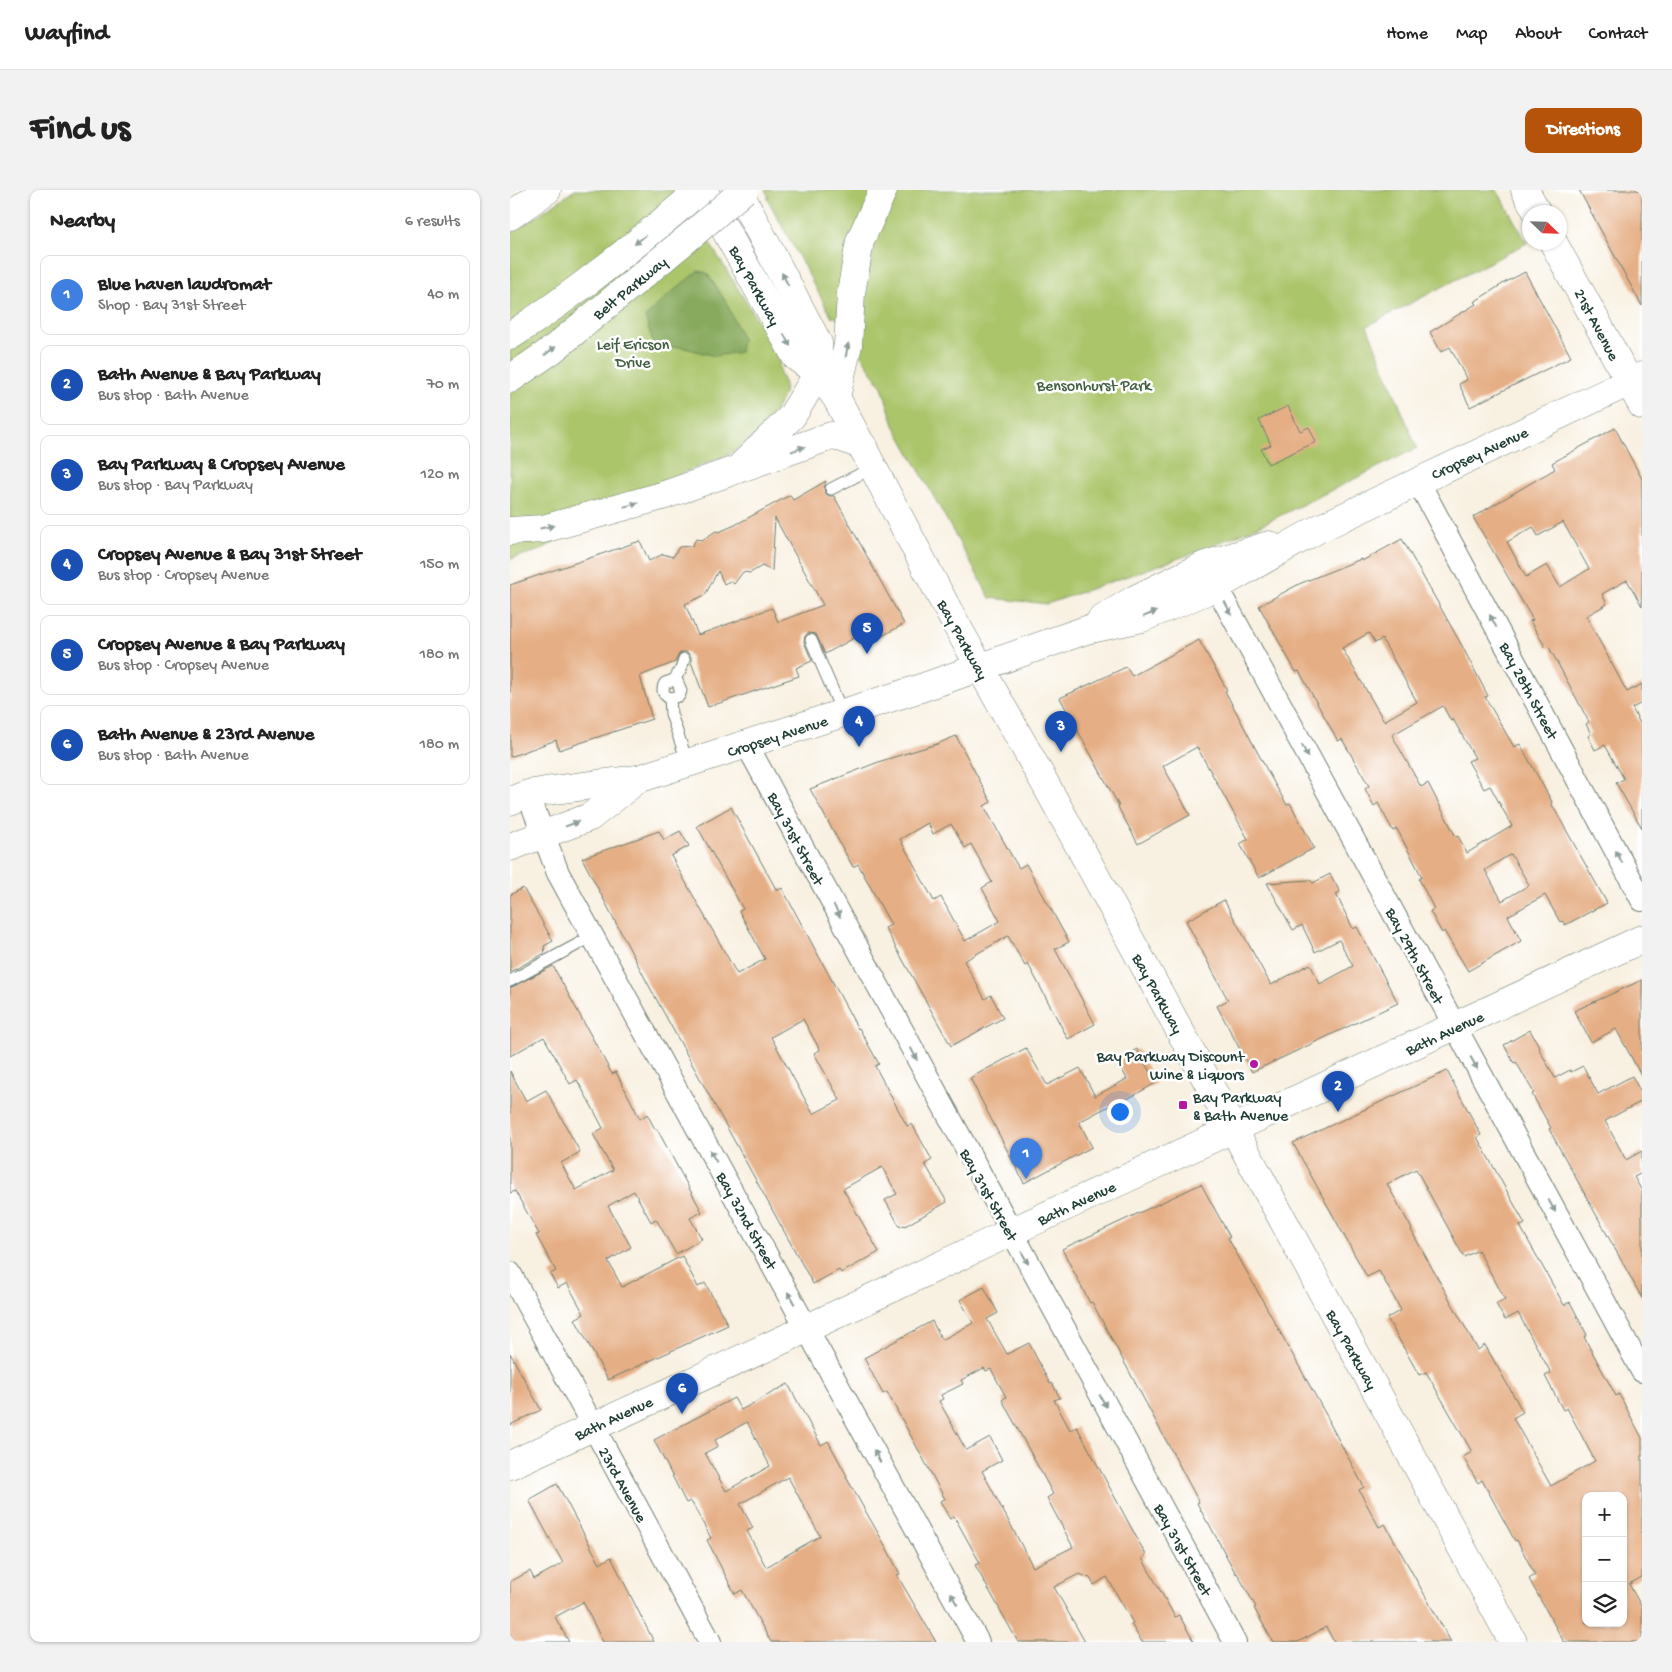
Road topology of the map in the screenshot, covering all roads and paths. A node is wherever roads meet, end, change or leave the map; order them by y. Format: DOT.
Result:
graph roads {
  1 [pos="547,190"];
  2 [pos="702,190"];
  3 [pos="738,190"];
  4 [pos="744,190"];
  5 [pos="882,190"];
  6 [pos="1525,190"];
  7 [pos="1533,205"];
  8 [pos="510,216"];
  9 [pos="1559,250"];
  10 [pos="510,336"];
  11 [pos="818,373"];
  12 [pos="510,379"];
  13 [pos="1635,379"];
  14 [pos="836,397"];
  15 [pos="1642,405"];
  16 [pos="868,457"];
  17 [pos="735,471"];
  18 [pos="1418,481"];
  19 [pos="831,489"];
  20 [pos="510,532"];
  21 [pos="1211,576"];
  22 [pos="811,640"];
  23 [pos="684,659"];
  24 [pos="980,668"];
  25 [pos="842,714"];
  26 [pos="747,745"];
  27 [pos="688,764"];
  28 [pos="638,779"];
  29 [pos="519,798"];
  30 [pos="543,835"];
  31 [pos="510,847"];
  32 [pos="1642,900"];
  33 [pos="593,936"];
  34 [pos="1642,939"];
  35 [pos="510,981"];
  36 [pos="1455,1027"];
  37 [pos="1234,1130"];
  38 [pos="1011,1232"];
  39 [pos="510,1273"];
  40 [pos="807,1328"];
  41 [pos="1642,1371"];
  42 [pos="592,1426"];
  43 [pos="510,1465"];
  44 [pos="710,1642"];
  45 [pos="978,1642"];
  46 [pos="1235,1642"];
  47 [pos="1513,1642"];
  1 -- 8 [label="main road"];
  2 -- 10 [label="main road, Belt Parkway, one-way"];
  2 -- 11 [label="main road, Bay Parkway, one-way"];
  11 -- 3 [label="main road, Bay Parkway, one-way"];
  12 -- 4 [label="main road, Belt Parkway, one-way, bridge"];
  14 -- 5 [label="main road, one-way"];
  6 -- 7 [label="main road"];
  9 -- 13 [label="main road, 21st Avenue"];
  11 -- 14 [label="main road, Bay Parkway"];
  11 -- 17 [label="main road"];
  13 -- 15 [label="main road, 21st Avenue"];
  13 -- 18 [label="main road, Cropsey Avenue"];
  14 -- 16 [label="main road, Bay Parkway"];
  17 -- 16 [label="main road, one-way"];
  16 -- 19 [label="lane"];
  16 -- 24 [label="main road, Bay Parkway"];
  20 -- 17 [label="main road, one-way"];
  18 -- 21 [label="main road, Cropsey Avenue"];
  32 -- 18 [label="street, Bay 28th Street, one-way"];
  21 -- 24 [label="main road, Cropsey Avenue"];
  21 -- 36 [label="street, Bay 29th Street, one-way"];
  22 -- 25 [label="lane"];
  23 -- 27 [label="lane"];
  24 -- 25 [label="main road, Cropsey Avenue"];
  24 -- 37 [label="main road, Bay Parkway"];
  25 -- 26 [label="main road, Cropsey Avenue"];
  26 -- 27 [label="main road, Cropsey Avenue"];
  26 -- 38 [label="street, Bay 31st Street, one-way"];
  27 -- 28 [label="main road, Cropsey Avenue"];
  28 -- 29 [label="main road, Cropsey Avenue"];
  30 -- 28 [label="main road, Cropsey Avenue, one-way"];
  29 -- 30 [label="street, Bay 32nd Street"];
  30 -- 31 [label="main road, Cropsey Avenue"];
  30 -- 33 [label="street, Bay 32nd Street"];
  33 -- 35 [label="lane"];
  40 -- 33 [label="street, Bay 32nd Street, one-way"];
  34 -- 36 [label="main road, Bath Avenue"];
  36 -- 37 [label="main road, Bath Avenue"];
  36 -- 41 [label="street, Bay 29th Street, one-way"];
  37 -- 38 [label="main road, Bath Avenue"];
  37 -- 47 [label="main road, Bay Parkway"];
  38 -- 40 [label="main road, Bath Avenue"];
  38 -- 46 [label="street, Bay 31st Street, one-way"];
  39 -- 42 [label="street, 23rd Avenue"];
  40 -- 42 [label="main road, Bath Avenue"];
  45 -- 40 [label="street, Bay 32nd Street, one-way"];
  42 -- 43 [label="main road, Bath Avenue"];
  42 -- 44 [label="street, 23rd Avenue"];
}
